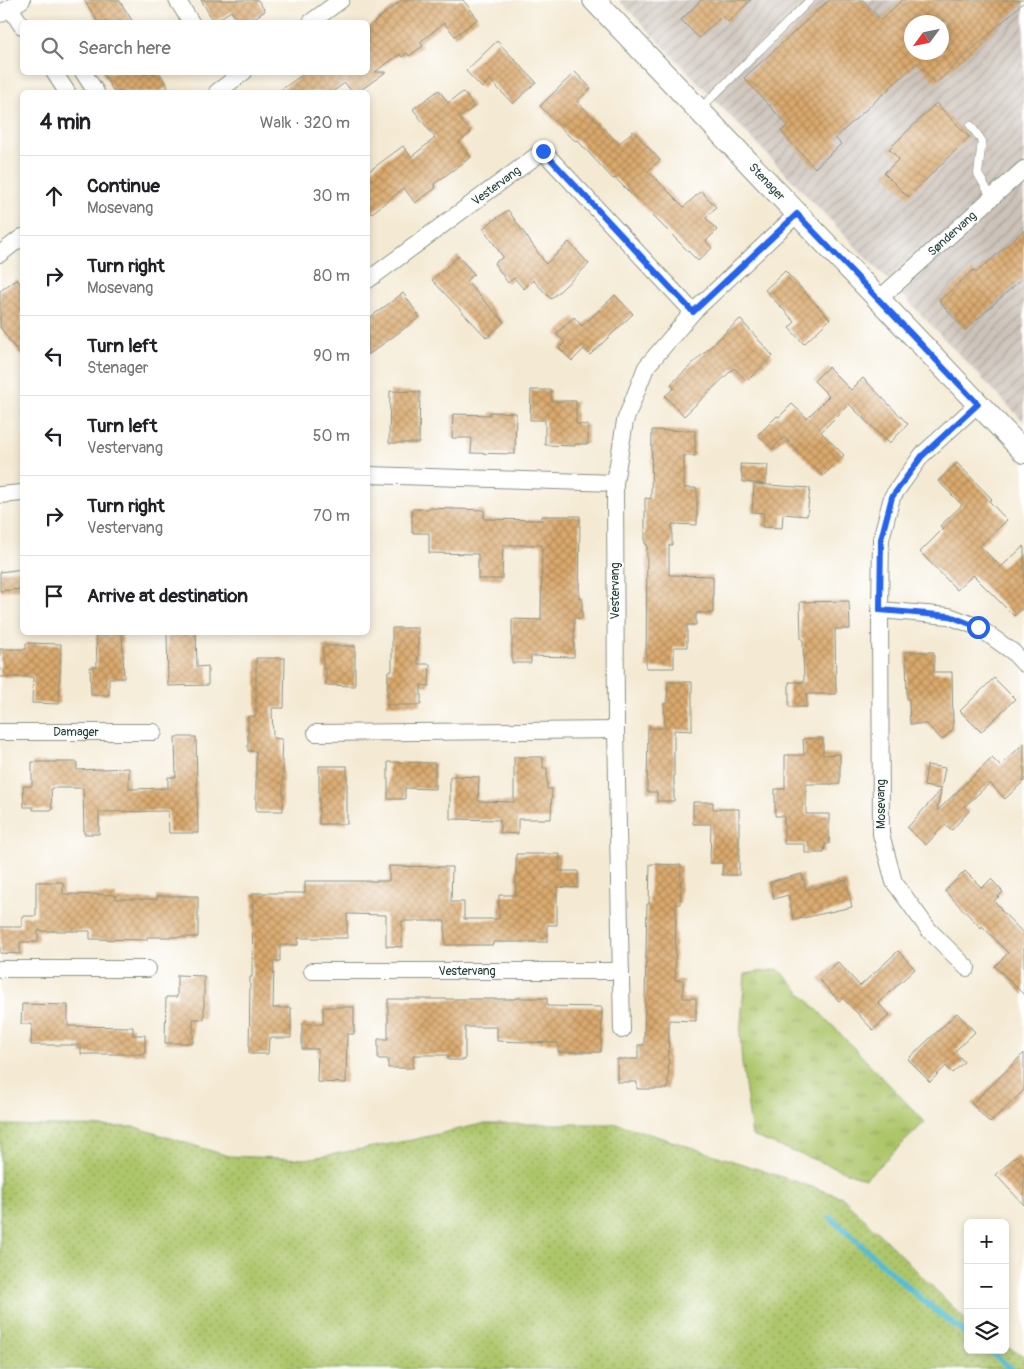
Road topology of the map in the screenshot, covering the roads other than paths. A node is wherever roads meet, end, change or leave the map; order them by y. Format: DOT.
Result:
graph roads {
  1 [pos="177,0"];
  2 [pos="341,0"];
  3 [pos="594,0"];
  4 [pos="810,0"];
  5 [pos="322,6"];
  6 [pos="11,8"];
  7 [pos="190,20"];
  8 [pos="312,20"];
  9 [pos="20,23"];
  10 [pos="56,75"];
  11 [pos="84,75"];
  12 [pos="238,75"];
  13 [pos="222,83"];
  14 [pos="66,90"];
  15 [pos="69,90"];
  16 [pos="95,90"];
  17 [pos="699,110"];
  18 [pos="971,126"];
  19 [pos="1024,169"];
  20 [pos="992,198"];
  21 [pos="797,214"];
  22 [pos="20,239"];
  23 [pos="0,254"];
  24 [pos="370,279"];
  25 [pos="879,299"];
  26 [pos="693,312"];
  27 [pos="978,404"];
  28 [pos="1024,452"];
  29 [pos="370,475"];
  30 [pos="615,482"];
  31 [pos="20,493"];
  32 [pos="0,494"];
  33 [pos="880,610"];
  34 [pos="1024,664"];
  35 [pos="616,730"];
  36 [pos="0,732"];
  37 [pos="154,732"];
  38 [pos="316,733"];
  39 [pos="967,968"];
  40 [pos="0,969"];
  41 [pos="148,969"];
  42 [pos="312,971"];
  43 [pos="621,972"];
  44 [pos="622,1030"];
  1 -- 7 [label="street"];
  2 -- 5 [label="street"];
  3 -- 17 [label="street, Stenager"];
  4 -- 17 [label="lane"];
  5 -- 8 [label="street"];
  6 -- 9 [label="street"];
  10 -- 14 [label="street"];
  11 -- 15 [label="street"];
  11 -- 16 [label="street"];
  12 -- 13 [label="street"];
  17 -- 21 [label="street, Stenager"];
  18 -- 20 [label="lane"];
  19 -- 20 [label="street, Søndervang"];
  20 -- 25 [label="street, Søndervang"];
  21 -- 25 [label="street, Stenager"];
  21 -- 26 [label="street, Vestervang"];
  22 -- 23 [label="street"];
  24 -- 26 [label="street, Vestervang"];
  25 -- 27 [label="street, Stenager"];
  26 -- 30 [label="street, Vestervang"];
  27 -- 28 [label="street, Stenager"];
  27 -- 33 [label="street, Mosevang"];
  29 -- 30 [label="street"];
  30 -- 35 [label="street, Vestervang"];
  31 -- 32 [label="street"];
  33 -- 34 [label="street"];
  33 -- 39 [label="street, Mosevang"];
  35 -- 38 [label="street"];
  35 -- 43 [label="street, Vestervang"];
  36 -- 37 [label="street, Damager"];
  40 -- 41 [label="street"];
  42 -- 43 [label="street, Vestervang"];
  43 -- 44 [label="street, Vestervang"];
}
